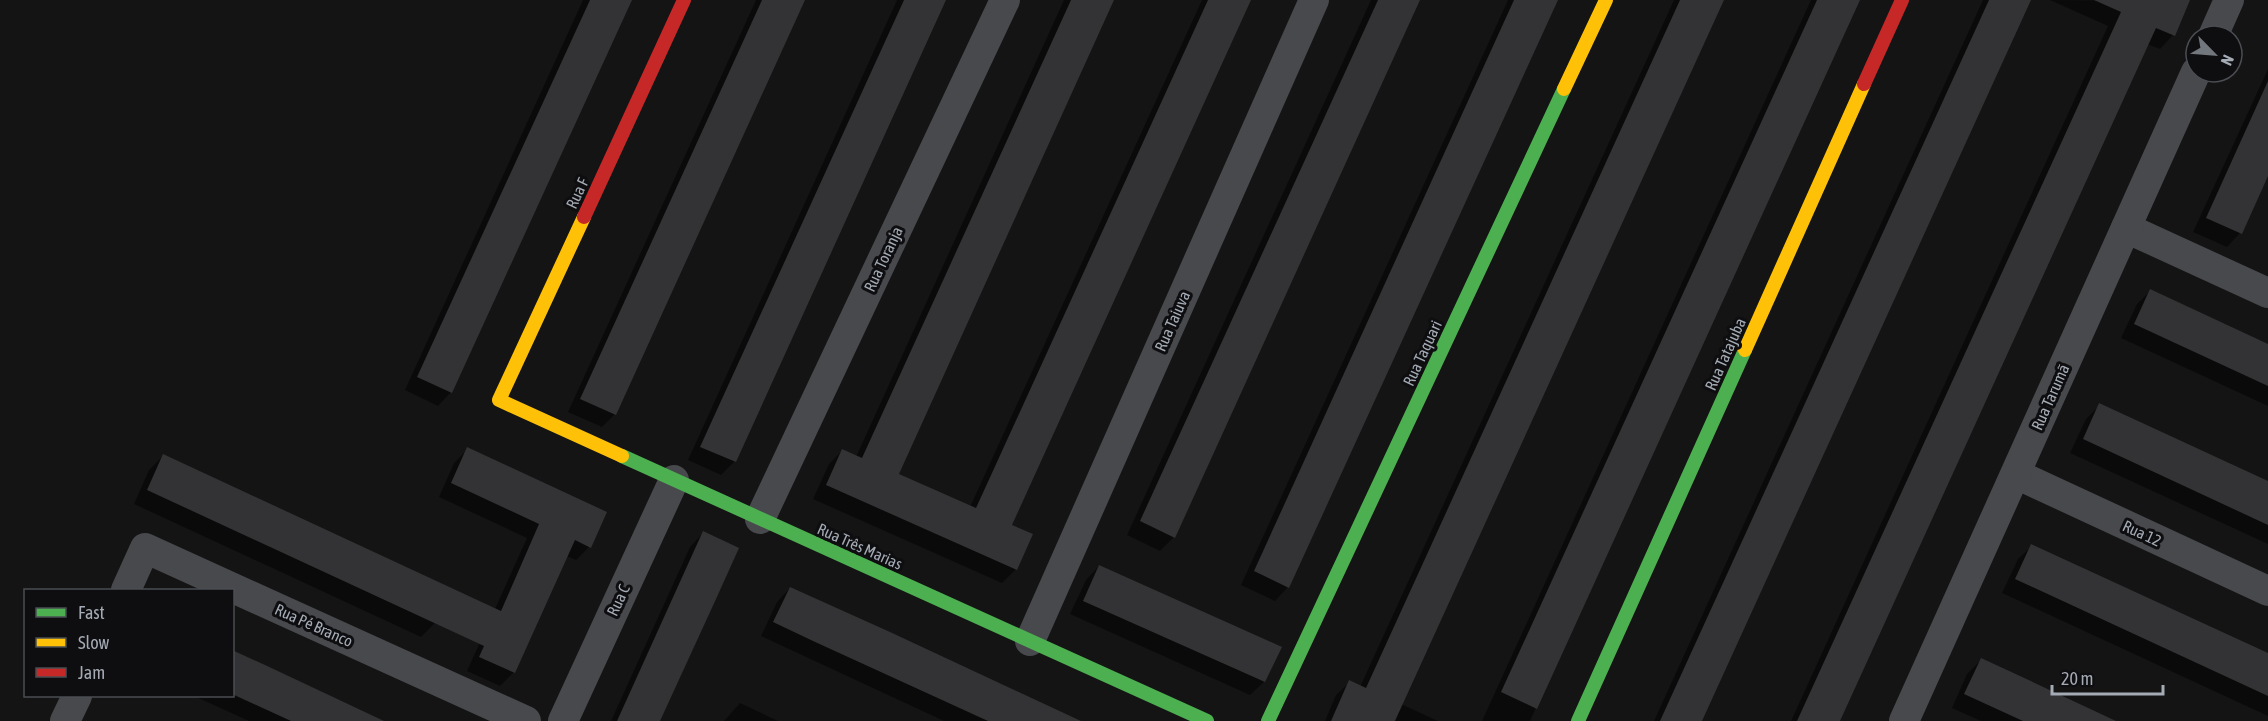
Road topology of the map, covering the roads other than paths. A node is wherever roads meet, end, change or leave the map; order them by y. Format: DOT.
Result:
graph roads {
  1 [pos="684,0"];
  2 [pos="1005,0"];
  3 [pos="1314,0"];
  4 [pos="1606,0"];
  5 [pos="1902,0"];
  6 [pos="2229,0"];
  7 [pos="2218,24"];
  8 [pos="2191,84"];
  9 [pos="2126,228"];
  10 [pos="2268,292"];
  11 [pos="499,400"];
  12 [pos="2016,474"];
  13 [pos="674,480"];
  14 [pos="760,519"];
  15 [pos="127,589"];
  16 [pos="2268,591"];
  17 [pos="1030,641"];
  18 [pos="77,697"];
  19 [pos="65,721"];
  20 [pos="526,721"];
  21 [pos="563,721"];
  22 [pos="1207,721"];
  23 [pos="1268,721"];
  24 [pos="1578,721"];
  25 [pos="1904,721"];
  1 -- 11 [label="street, Rua F"];
  2 -- 14 [label="street, Rua Toranja"];
  3 -- 17 [label="street, Rua Taiuva"];
  4 -- 23 [label="street, Rua Taquari"];
  5 -- 24 [label="street, Rua Tatajuba"];
  6 -- 7 [label="street"];
  8 -- 9 [label="street, Rua Tarumã"];
  9 -- 10 [label="street"];
  9 -- 12 [label="street, Rua Tarumã"];
  11 -- 13 [label="street, Rua Três Marias"];
  12 -- 16 [label="street, Rua 12"];
  12 -- 25 [label="street, Rua Tarumã"];
  13 -- 14 [label="street, Rua Três Marias"];
  13 -- 21 [label="street, Rua C"];
  14 -- 17 [label="street, Rua Três Marias"];
  15 -- 20 [label="street, Rua Pé Branco"];
  17 -- 22 [label="street, Rua Três Marias"];
  18 -- 19 [label="street"];
}
